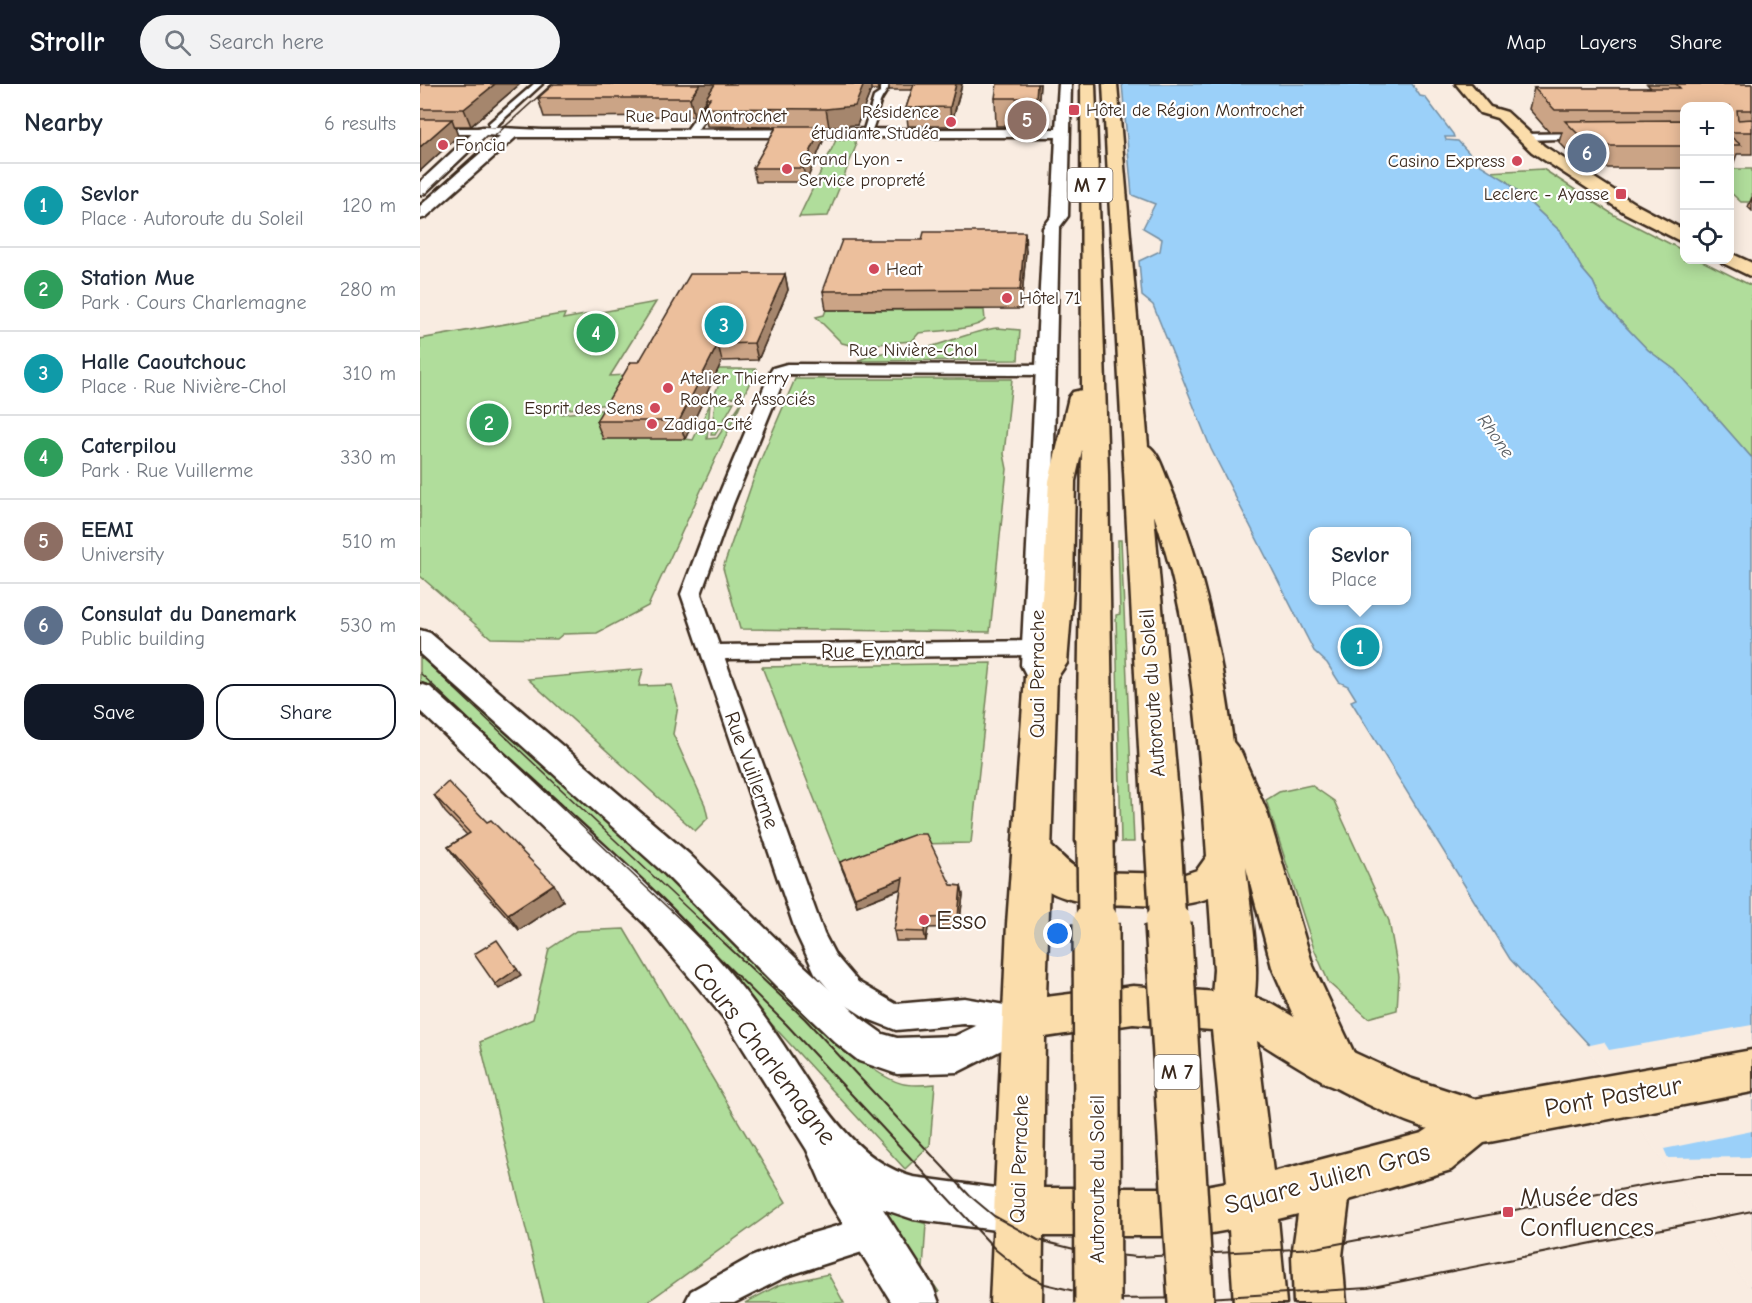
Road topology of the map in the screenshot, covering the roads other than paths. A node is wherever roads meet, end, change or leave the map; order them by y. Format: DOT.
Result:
graph roads {
  1 [pos="538,84"];
  2 [pos="725,84"];
  3 [pos="886,84"];
  4 [pos="1065,84"];
  5 [pos="1088,84"];
  6 [pos="1110,84"];
  7 [pos="1463,84"];
  8 [pos="1480,84"];
  9 [pos="1502,115"];
  10 [pos="487,128"];
  11 [pos="420,131"];
  12 [pos="514,131"];
  13 [pos="689,134"];
  14 [pos="865,134"];
  15 [pos="1063,134"];
  16 [pos="1607,136"];
  17 [pos="1524,137"];
  18 [pos="420,190"];
  19 [pos="420,214"];
  20 [pos="1680,235"];
  21 [pos="1734,261"];
  22 [pos="1752,271"];
  23 [pos="1092,348"];
  24 [pos="1046,370"];
  25 [pos="780,371"];
  26 [pos="1132,432"];
  27 [pos="420,639"];
  28 [pos="710,652"];
  29 [pos="1038,662"];
  30 [pos="420,694"];
  31 [pos="1212,728"];
  32 [pos="1031,851"];
  33 [pos="1225,859"];
  34 [pos="1232,1012"];
  35 [pos="1024,1020"];
  36 [pos="1339,1068"];
  37 [pos="1752,1071"];
  38 [pos="1474,1122"];
  39 [pos="820,1135"];
  40 [pos="1330,1182"];
  41 [pos="1253,1202"];
  42 [pos="1018,1212"];
  43 [pos="872,1233"];
  44 [pos="703,1303"];
  45 [pos="917,1303"];
  46 [pos="1016,1303"];
  47 [pos="1098,1303"];
  48 [pos="1191,1303"];
  49 [pos="1260,1303"];
  50 [pos="1320,1303"];
  1 -- 10 [label="street"];
  2 -- 13 [label="street"];
  3 -- 14 [label="street"];
  4 -- 15 [label="street, Quai Perrache"];
  5 -- 23 [label="main road, Autoroute du Soleil / M 7"];
  6 -- 26 [label="main road, Autoroute du Soleil / M 7"];
  7 -- 9 [label="main road"];
  8 -- 9 [label="main road"];
  9 -- 17 [label="main road"];
  10 -- 11 [label="street, Rue Paul Montrochet"];
  10 -- 12 [label="street, Rue Paul Montrochet"];
  10 -- 18 [label="street"];
  12 -- 13 [label="street, Rue Paul Montrochet"];
  12 -- 19 [label="street"];
  13 -- 14 [label="street, Rue Paul Montrochet"];
  14 -- 15 [label="street, Rue Paul Montrochet"];
  15 -- 24 [label="street, Quai Perrache"];
  16 -- 17 [label="street"];
  17 -- 20 [label="main road"];
  21 -- 22 [label="main road"];
  23 -- 29 [label="main road"];
  23 -- 47 [label="main road, Autoroute du Soleil / M 7, bridge"];
  24 -- 25 [label="street, Rue Nivière-Chol"];
  24 -- 29 [label="street, Quai Perrache"];
  25 -- 28 [label="street, Rue Vuillerme"];
  26 -- 31 [label="main road"];
  26 -- 48 [label="main road, Autoroute du Soleil / M 7, bridge"];
  27 -- 35 [label="street"];
  28 -- 29 [label="street, Rue Eynard"];
  28 -- 35 [label="street, Rue Vuillerme"];
  29 -- 32 [label="main road, Quai Perrache"];
  30 -- 39 [label="street, Cours Charlemagne"];
  31 -- 33 [label="main road"];
  31 -- 36 [label="main road"];
  32 -- 33 [label="main road"];
  32 -- 35 [label="main road, Quai Perrache"];
  33 -- 34 [label="main road"];
  34 -- 35 [label="main road, Square Julien Gras"];
  34 -- 36 [label="main road, Square Julien Gras"];
  34 -- 41 [label="main road"];
  35 -- 42 [label="main road, Quai Perrache"];
  36 -- 38 [label="main road, Square Julien Gras"];
  37 -- 38 [label="main road, Pont Pasteur"];
  38 -- 40 [label="main road, Square Julien Gras"];
  39 -- 42 [label="street, Cours Charlemagne"];
  39 -- 43 [label="street"];
  40 -- 41 [label="main road, Square Julien Gras"];
  40 -- 50 [label="main road"];
  41 -- 42 [label="main road, Square Julien Gras"];
  41 -- 49 [label="main road"];
  42 -- 46 [label="main road, Quai Perrache"];
  43 -- 44 [label="street"];
  43 -- 45 [label="street"];
}
